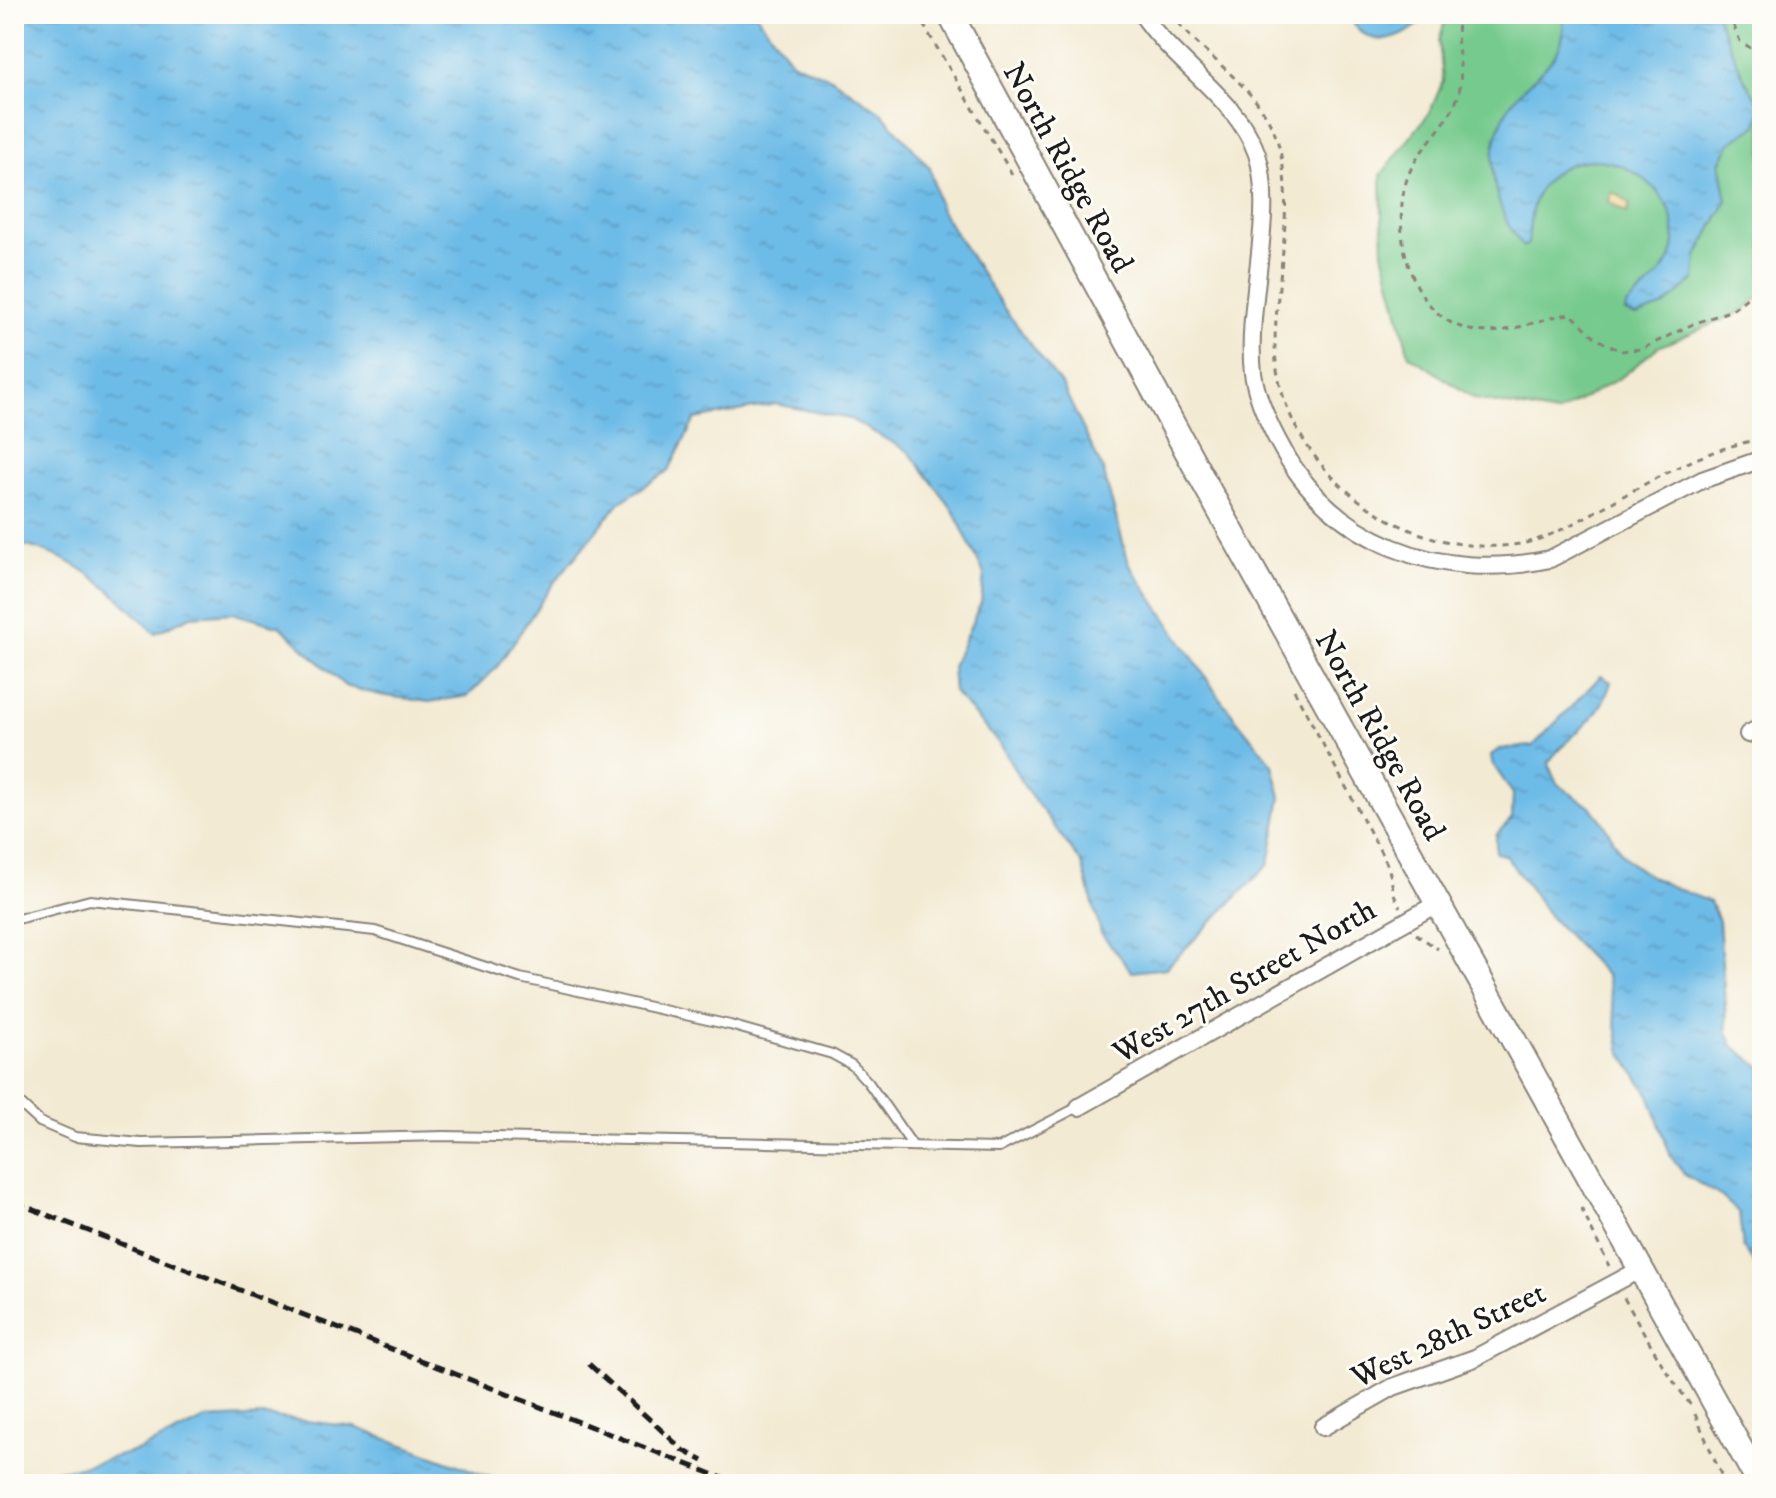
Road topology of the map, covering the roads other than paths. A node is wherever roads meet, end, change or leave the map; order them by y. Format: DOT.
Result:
graph roads {
  1 [pos="950,14"];
  2 [pos="1142,14"];
  3 [pos="1762,459"];
  4 [pos="1438,903"];
  5 [pos="14,920"];
  6 [pos="14,1098"];
  7 [pos="1079,1107"];
  8 [pos="913,1146"];
  9 [pos="1639,1270"];
  10 [pos="1323,1427"];
  11 [pos="1760,1484"];
  1 -- 4 [label="main road, North Ridge Road"];
  2 -- 3 [label="street"];
  4 -- 7 [label="street, West 27th Street North"];
  4 -- 9 [label="main road, North Ridge Road"];
  5 -- 8 [label="lane"];
  6 -- 8 [label="lane"];
  7 -- 8 [label="lane"];
  9 -- 10 [label="street, West 28th Street"];
  9 -- 11 [label="main road, North Ridge Road"];
}
